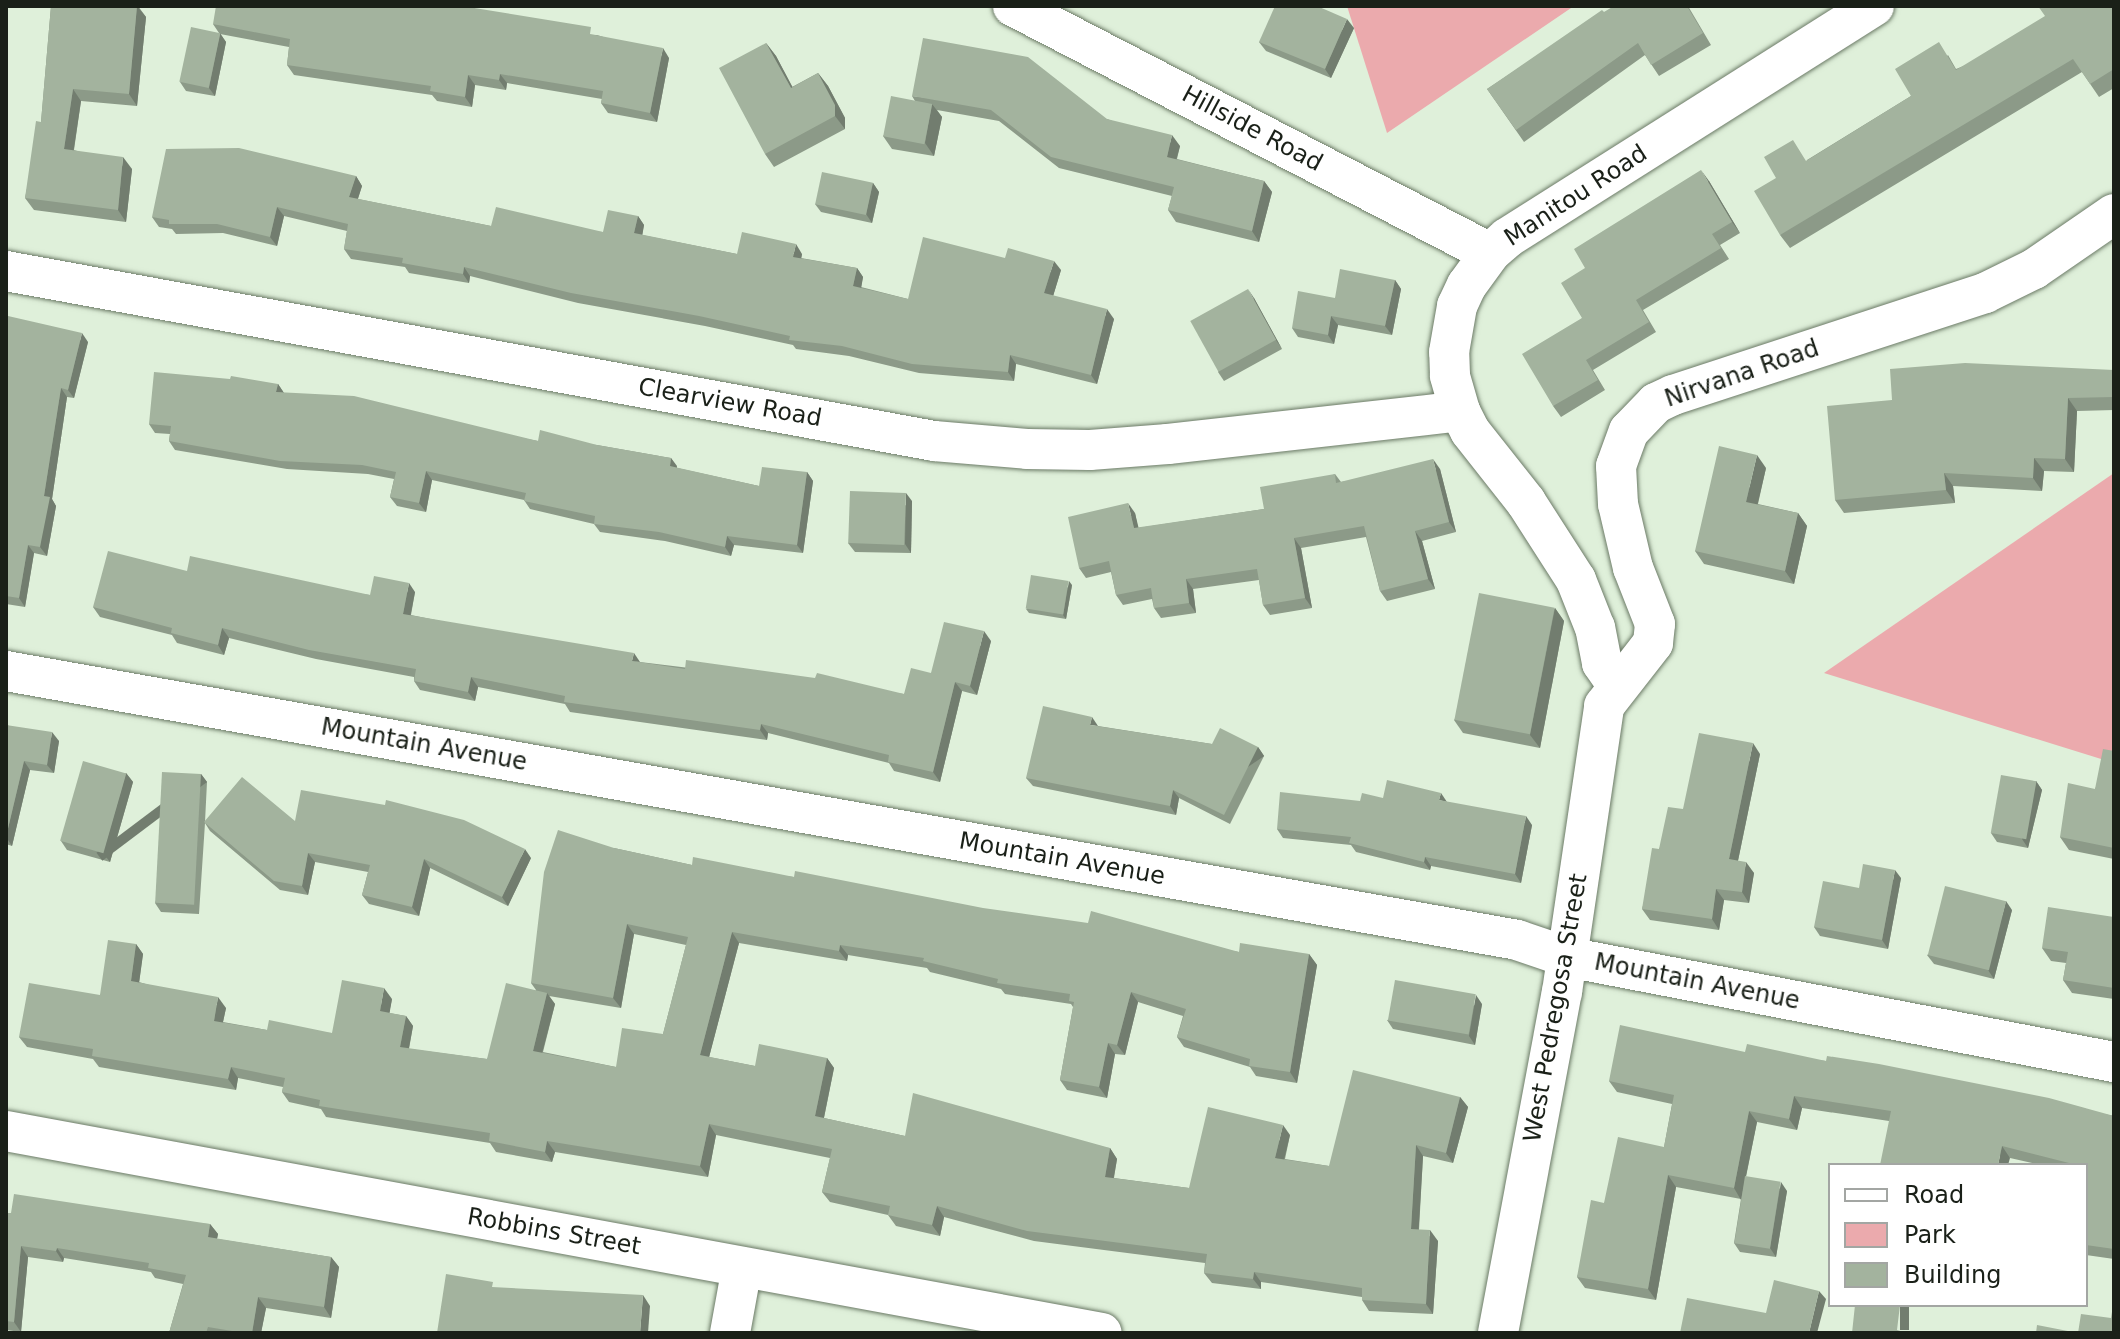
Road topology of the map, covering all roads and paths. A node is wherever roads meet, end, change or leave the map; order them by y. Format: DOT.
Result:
graph roads {
  1 [pos="1013,6"];
  2 [pos="1874,6"];
  3 [pos="2114,214"];
  4 [pos="1490,253"];
  5 [pos="6,271"];
  6 [pos="1460,411"];
  7 [pos="6,671"];
  8 [pos="1618,686"];
  9 [pos="1567,957"];
  10 [pos="2114,1062"];
  11 [pos="6,1131"];
  12 [pos="742,1267"];
  13 [pos="730,1333"];
  14 [pos="1102,1333"];
  15 [pos="1498,1333"];
  1 -- 4 [label="street, Hillside Road"];
  2 -- 4 [label="street, Manitou Road"];
  3 -- 8 [label="street, Nirvana Road"];
  4 -- 6 [label="street, Manitou Road"];
  5 -- 6 [label="street, Clearview Road"];
  6 -- 8 [label="street, Manitou Road"];
  7 -- 9 [label="street, Mountain Avenue"];
  8 -- 9 [label="street, West Pedregosa Street"];
  9 -- 10 [label="street, Mountain Avenue"];
  9 -- 15 [label="street, West Pedregosa Street"];
  11 -- 12 [label="street, Robbins Street"];
  12 -- 13 [label="street"];
  12 -- 14 [label="street, Robbins Street"];
}
